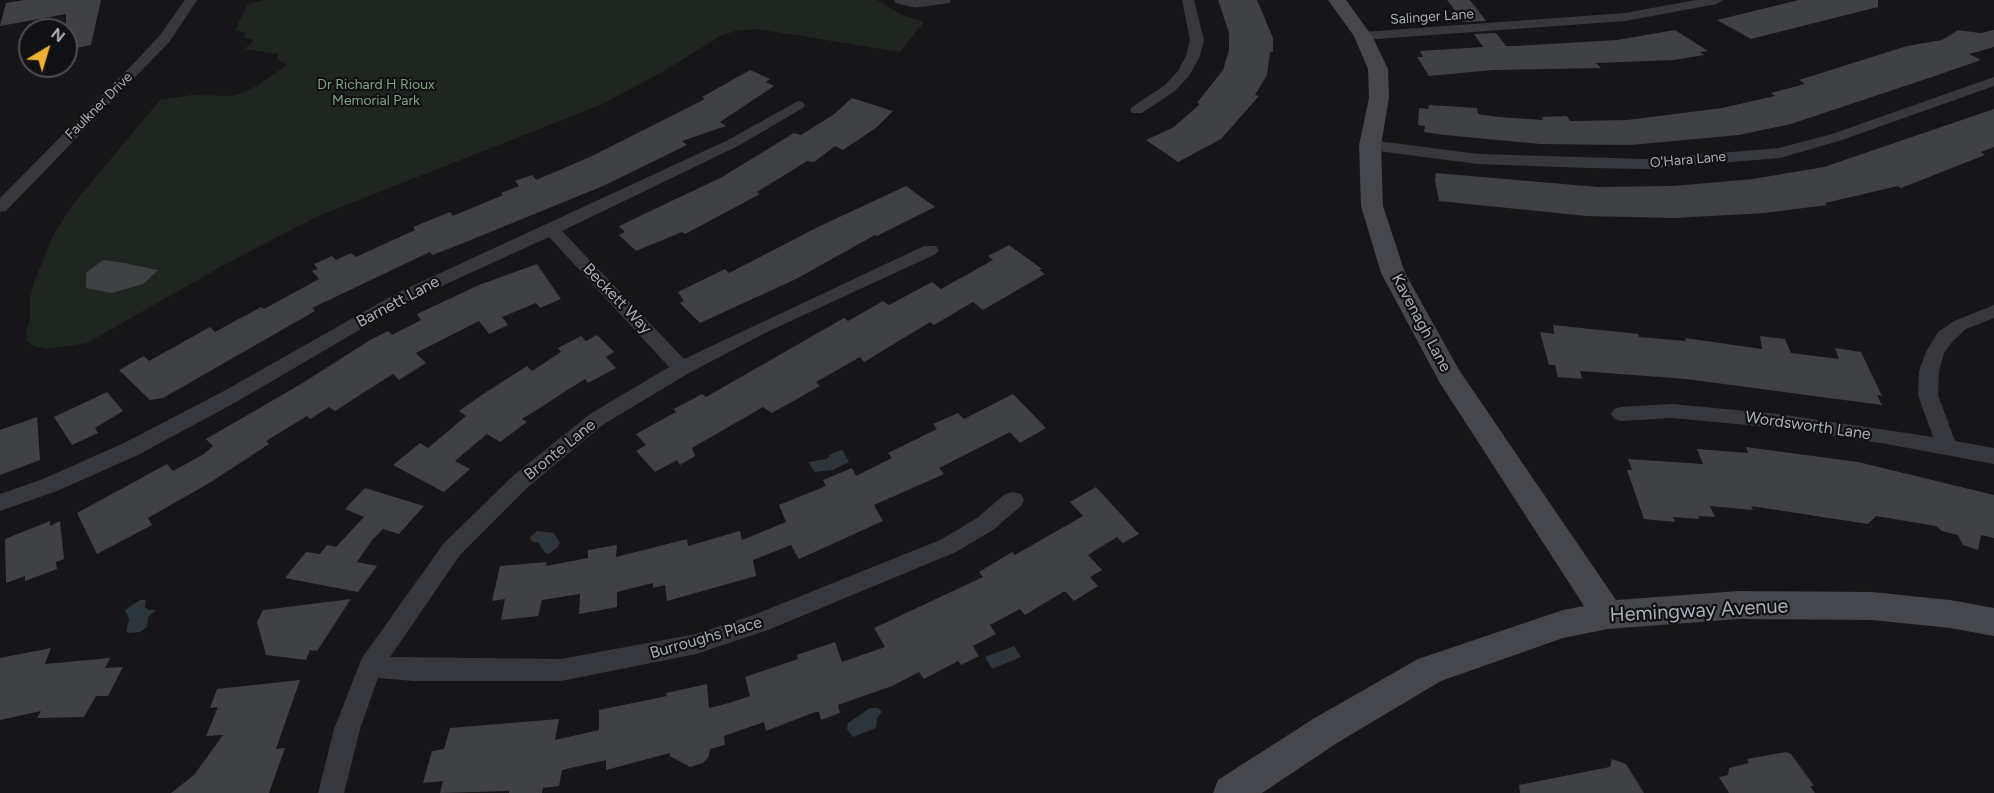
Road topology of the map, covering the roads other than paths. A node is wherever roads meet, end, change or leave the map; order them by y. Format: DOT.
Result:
graph roads {
  1 [pos="191,0"];
  2 [pos="898,0"];
  3 [pos="947,0"];
  4 [pos="1188,0"];
  5 [pos="1337,0"];
  6 [pos="1718,0"];
  7 [pos="1363,36"];
  8 [pos="1994,81"];
  9 [pos="798,105"];
  10 [pos="1137,110"];
  11 [pos="1370,145"];
  12 [pos="2,202"];
  13 [pos="551,231"];
  14 [pos="930,250"];
  15 [pos="1994,311"];
  16 [pos="682,368"];
  17 [pos="1621,414"];
  18 [pos="1947,447"];
  19 [pos="1994,456"];
  20 [pos="1013,500"];
  21 [pos="0,503"];
  22 [pos="1608,615"];
  23 [pos="1994,622"];
  24 [pos="370,666"];
  25 [pos="331,793"];
  26 [pos="1231,793"];
  1 -- 12 [label="street, Faulkner Drive"];
  2 -- 3 [label="lane"];
  4 -- 10 [label="street"];
  5 -- 7 [label="main road, Kavenagh Lane"];
  6 -- 7 [label="street, Salinger Lane"];
  7 -- 11 [label="main road, Kavenagh Lane"];
  8 -- 11 [label="street, O'Hara Lane"];
  9 -- 13 [label="street, Barnett Lane"];
  11 -- 22 [label="main road, Kavenagh Lane"];
  13 -- 16 [label="street, Beckett Way"];
  13 -- 21 [label="street, Barnett Lane"];
  14 -- 16 [label="street, Bronte Lane"];
  15 -- 18 [label="street"];
  16 -- 24 [label="street, Bronte Lane"];
  17 -- 18 [label="street, Wordsworth Lane"];
  18 -- 19 [label="street, Wordsworth Lane"];
  20 -- 24 [label="street, Burroughs Place"];
  22 -- 23 [label="main road, Hemingway Avenue"];
  22 -- 26 [label="main road, Hemingway Avenue"];
  24 -- 25 [label="street, Bronte Lane"];
}
